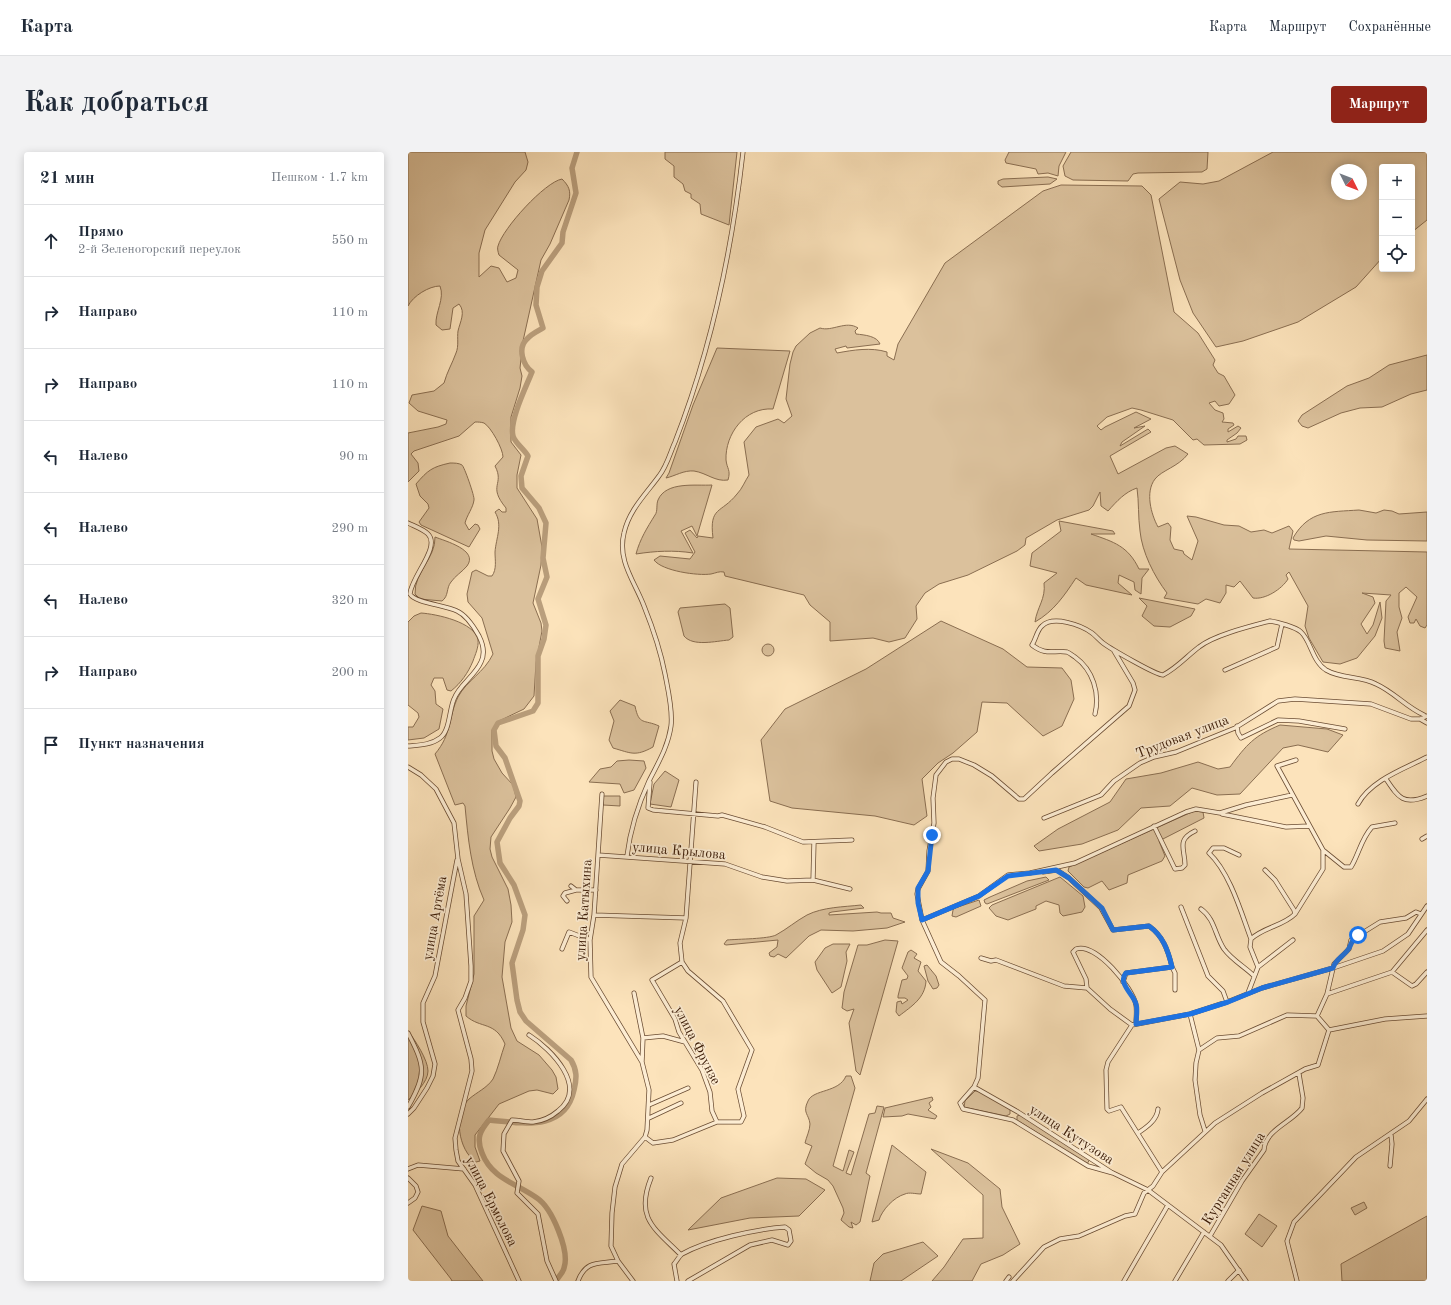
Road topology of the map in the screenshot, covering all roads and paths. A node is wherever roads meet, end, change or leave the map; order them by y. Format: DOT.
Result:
graph roads {
  1 [pos="743,152"];
  2 [pos="408,523"];
  3 [pos="1282,624"];
  4 [pos="1114,651"];
  5 [pos="1225,670"];
  6 [pos="1095,714"];
  7 [pos="1426,716"];
  8 [pos="1420,719"];
  9 [pos="1427,723"];
  10 [pos="1237,726"];
  11 [pos="1345,729"];
  12 [pos="408,746"];
  13 [pos="1427,757"];
  14 [pos="1296,760"];
  15 [pos="408,767"];
  16 [pos="1386,779"];
  17 [pos="650,780"];
  18 [pos="696,782"];
  19 [pos="602,794"];
  20 [pos="1292,795"];
  21 [pos="1427,796"];
  22 [pos="1358,804"];
  23 [pos="1220,813"];
  24 [pos="693,814"];
  25 [pos="1044,818"];
  26 [pos="1395,823"];
  27 [pos="1154,826"];
  28 [pos="1309,826"];
  29 [pos="1195,831"];
  30 [pos="1427,836"];
  31 [pos="1422,839"];
  32 [pos="852,840"];
  33 [pos="814,842"];
  34 [pos="1323,850"];
  35 [pos="1239,854"];
  36 [pos="598,855"];
  37 [pos="627,856"];
  38 [pos="458,859"];
  39 [pos="689,862"];
  40 [pos="1265,870"];
  41 [pos="1030,874"];
  42 [pos="813,880"];
  43 [pos="572,886"];
  44 [pos="850,888"];
  45 [pos="576,890"];
  46 [pos="596,890"];
  47 [pos="567,901"];
  48 [pos="1427,906"];
  49 [pos="1181,907"];
  50 [pos="1201,909"];
  51 [pos="594,914"];
  52 [pos="1295,914"];
  53 [pos="1421,914"];
  54 [pos="686,918"];
  55 [pos="922,920"];
  56 [pos="1427,930"];
  57 [pos="1251,939"];
  58 [pos="590,940"];
  59 [pos="1293,940"];
  60 [pos="562,949"];
  61 [pos="981,958"];
  62 [pos="682,962"];
  63 [pos="1172,967"];
  64 [pos="1258,967"];
  65 [pos="1333,968"];
  66 [pos="1392,972"];
  67 [pos="1427,972"];
  68 [pos="1254,976"];
  69 [pos="1123,982"];
  70 [pos="1088,988"];
  71 [pos="1174,990"];
  72 [pos="634,993"];
  73 [pos="1248,993"];
  74 [pos="1327,994"];
  75 [pos="1228,1002"];
  76 [pos="1190,1014"];
  77 [pos="1317,1016"];
  78 [pos="1427,1016"];
  79 [pos="1136,1024"];
  80 [pos="1132,1025"];
  81 [pos="1329,1030"];
  82 [pos="408,1033"];
  83 [pos="529,1035"];
  84 [pos="643,1038"];
  85 [pos="685,1042"];
  86 [pos="1199,1050"];
  87 [pos="642,1062"];
  88 [pos="1299,1074"];
  89 [pos="974,1087"];
  90 [pos="688,1088"];
  91 [pos="1427,1099"];
  92 [pos="681,1103"];
  93 [pos="649,1105"];
  94 [pos="408,1107"];
  95 [pos="1158,1109"];
  96 [pos="1018,1112"];
  97 [pos="408,1114"];
  98 [pos="649,1118"];
  99 [pos="1014,1120"];
  100 [pos="717,1122"];
  101 [pos="1205,1131"];
  102 [pos="1138,1133"];
  103 [pos="1391,1135"];
  104 [pos="645,1136"];
  105 [pos="1390,1166"];
  106 [pos="408,1169"];
  107 [pos="464,1169"];
  108 [pos="1162,1172"];
  109 [pos="1113,1173"];
  110 [pos="408,1178"];
  111 [pos="651,1178"];
  112 [pos="1148,1190"];
  113 [pos="408,1203"];
  114 [pos="1168,1206"];
  115 [pos="1204,1232"];
  116 [pos="1210,1236"];
  117 [pos="681,1255"];
  118 [pos="618,1261"];
  119 [pos="1239,1270"];
  120 [pos="1009,1277"];
  121 [pos="555,1280"];
  122 [pos="519,1281"];
  123 [pos="578,1281"];
  124 [pos="633,1281"];
  125 [pos="677,1281"];
  126 [pos="688,1281"];
  127 [pos="1006,1281"];
  128 [pos="1013,1281"];
  129 [pos="1124,1281"];
  130 [pos="1175,1281"];
  131 [pos="1228,1281"];
  132 [pos="1246,1281"];
  133 [pos="1297,1281"];
  1 -- 17 [label="street"];
  2 -- 12 [label="street"];
  3 -- 4 [label="street"];
  3 -- 5 [label="street"];
  3 -- 7 [label="street"];
  4 -- 6 [label="street"];
  4 -- 55 [label="street"];
  7 -- 8 [label="street"];
  8 -- 9 [label="street, Трудовая улица"];
  8 -- 10 [label="street, Трудовая улица"];
  10 -- 11 [label="street"];
  10 -- 25 [label="street, Трудовая улица"];
  13 -- 16 [label="street"];
  14 -- 20 [label="street"];
  15 -- 38 [label="street"];
  16 -- 21 [label="street"];
  16 -- 22 [label="street"];
  17 -- 24 [label="street"];
  17 -- 37 [label="street"];
  18 -- 24 [label="street"];
  19 -- 36 [label="street, улица Катыхина"];
  20 -- 23 [label="street"];
  20 -- 28 [label="street"];
  23 -- 27 [label="street"];
  23 -- 28 [label="street"];
  24 -- 33 [label="street"];
  24 -- 39 [label="street"];
  26 -- 34 [label="street"];
  27 -- 29 [label="street"];
  27 -- 41 [label="street"];
  28 -- 34 [label="street"];
  30 -- 31 [label="street"];
  32 -- 33 [label="street"];
  33 -- 42 [label="street"];
  34 -- 52 [label="street"];
  35 -- 57 [label="street"];
  36 -- 37 [label="street, улица Крылова"];
  36 -- 46 [label="street, улица Катыхина"];
  37 -- 39 [label="street, улица Крылова"];
  38 -- 97 [label="street, улица Артёма"];
  38 -- 107 [label="street, улица Ермолова"];
  39 -- 42 [label="street, улица Крылова"];
  39 -- 54 [label="street"];
  40 -- 52 [label="street"];
  41 -- 55 [label="street"];
  41 -- 63 [label="street"];
  42 -- 44 [label="street, улица Крылова"];
  43 -- 45 [label="street"];
  45 -- 46 [label="street"];
  45 -- 47 [label="street"];
  46 -- 51 [label="street, улица Катыхина"];
  48 -- 53 [label="street"];
  49 -- 75 [label="street"];
  50 -- 68 [label="street"];
  51 -- 54 [label="street"];
  51 -- 58 [label="street, улица Катыхина"];
  52 -- 57 [label="street"];
  53 -- 65 [label="street"];
  53 -- 65 [label="street"];
  54 -- 62 [label="street"];
  55 -- 89 [label="street, улица Кутузова"];
  56 -- 66 [label="street"];
  57 -- 64 [label="street"];
  58 -- 60 [label="street"];
  58 -- 87 [label="street, улица Катыхина"];
  59 -- 64 [label="street"];
  61 -- 70 [label="street"];
  62 -- 85 [label="street, улица Фрунзе"];
  62 -- 100 [label="street"];
  63 -- 69 [label="street"];
  63 -- 71 [label="street"];
  64 -- 68 [label="street"];
  65 -- 73 [label="street"];
  65 -- 74 [label="street"];
  66 -- 67 [label="street"];
  66 -- 74 [label="street"];
  68 -- 73 [label="street"];
  69 -- 70 [label="street"];
  69 -- 79 [label="street"];
  70 -- 80 [label="street"];
  72 -- 84 [label="street, улица Катыхина"];
  73 -- 75 [label="street"];
  74 -- 77 [label="street"];
  75 -- 76 [label="street"];
  76 -- 79 [label="street"];
  76 -- 86 [label="street"];
  77 -- 81 [label="street"];
  77 -- 86 [label="street"];
  78 -- 81 [label="street"];
  79 -- 80 [label="street"];
  80 -- 102 [label="street"];
  81 -- 88 [label="street"];
  82 -- 94 [label="street"];
  83 -- 121 [label="street"];
  84 -- 85 [label="street"];
  84 -- 87 [label="street, улица Катыхина"];
  85 -- 100 [label="street, улица Фрунзе"];
  86 -- 101 [label="street"];
  87 -- 93 [label="street, улица Катыхина"];
  88 -- 101 [label="street"];
  88 -- 116 [label="street, Курганная улица"];
  89 -- 96 [label="street, улица Кутузова"];
  89 -- 99 [label="street, улица Кутузова"];
  90 -- 93 [label="street"];
  91 -- 103 [label="street"];
  92 -- 98 [label="street"];
  93 -- 98 [label="street, улица Катыхина"];
  95 -- 102 [label="street"];
  96 -- 99 [label="street, улица Кутузова"];
  96 -- 109 [label="street, улица Кутузова"];
  98 -- 104 [label="street, улица Катыхина"];
  99 -- 109 [label="street, улица Кутузова"];
  100 -- 104 [label="street"];
  101 -- 108 [label="street"];
  102 -- 108 [label="street"];
  103 -- 105 [label="street"];
  103 -- 133 [label="street"];
  104 -- 118 [label="street, улица Катыхина"];
  106 -- 107 [label="street"];
  107 -- 122 [label="street, улица Ермолова"];
  108 -- 112 [label="street"];
  109 -- 112 [label="street, улица Кутузова"];
  110 -- 113 [label="street"];
  111 -- 117 [label="street"];
  112 -- 114 [label="street, улица Кутузова"];
  112 -- 128 [label="street"];
  114 -- 115 [label="street, улица Кутузова"];
  114 -- 129 [label="street"];
  115 -- 116 [label="street, улица Кутузова"];
  115 -- 130 [label="street, Курганная улица"];
  116 -- 119 [label="street, улица Кутузова"];
  117 -- 125 [label="street"];
  117 -- 126 [label="street"];
  118 -- 123 [label="street"];
  118 -- 124 [label="street, улица Катыхина"];
  119 -- 131 [label="street"];
  119 -- 132 [label="street, улица Кутузова"];
  120 -- 127 [label="street"];
}
